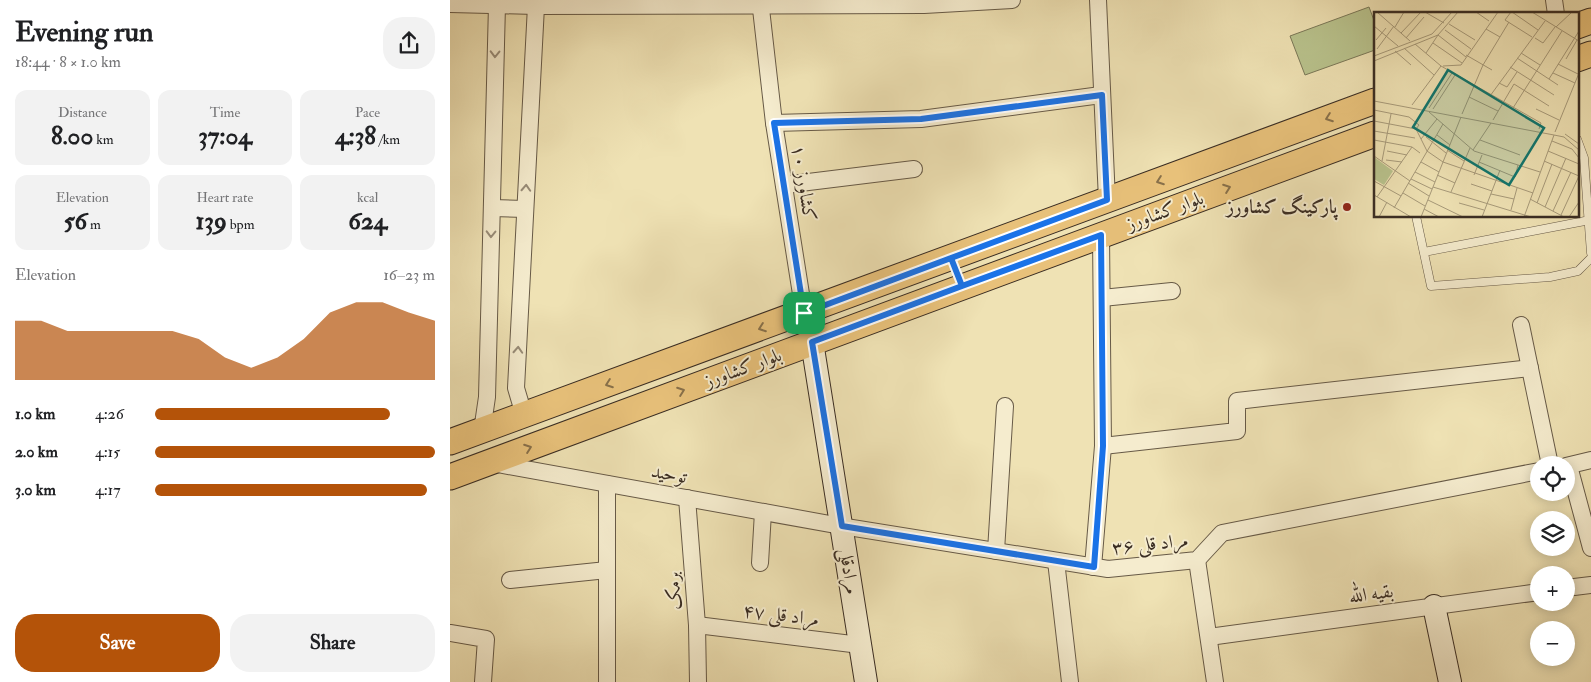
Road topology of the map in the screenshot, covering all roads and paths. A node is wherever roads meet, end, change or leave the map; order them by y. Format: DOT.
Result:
graph roads {
  1 [pos="1012,0"];
  2 [pos="1098,0"];
  3 [pos="760,2"];
  4 [pos="887,2"];
  5 [pos="952,2"];
  6 [pos="450,4"];
  7 [pos="497,5"];
  8 [pos="536,6"];
  9 [pos="1591,21"];
  10 [pos="1578,26"];
  11 [pos="1591,54"];
  12 [pos="1578,59"];
  13 [pos="1102,95"];
  14 [pos="1374,101"];
  15 [pos="774,123"];
  16 [pos="1374,134"];
  17 [pos="1578,142"];
  18 [pos="914,168"];
  19 [pos="784,185"];
  20 [pos="1587,189"];
  21 [pos="1578,190"];
  22 [pos="1107,200"];
  23 [pos="492,208"];
  24 [pos="525,209"];
  25 [pos="1416,218"];
  26 [pos="1590,220"];
  27 [pos="1101,235"];
  28 [pos="1424,252"];
  29 [pos="1591,253"];
  30 [pos="951,258"];
  31 [pos="1591,258"];
  32 [pos="962,286"];
  33 [pos="1172,291"];
  34 [pos="1102,298"];
  35 [pos="804,313"];
  36 [pos="1521,325"];
  37 [pos="812,342"];
  38 [pos="1530,368"];
  39 [pos="516,380"];
  40 [pos="488,384"];
  41 [pos="1005,406"];
  42 [pos="524,415"];
  43 [pos="482,431"];
  44 [pos="450,442"];
  45 [pos="1103,446"];
  46 [pos="1548,456"];
  47 [pos="1591,460"];
  48 [pos="489,462"];
  49 [pos="1575,464"];
  50 [pos="1530,473"];
  51 [pos="450,477"];
  52 [pos="608,484"];
  53 [pos="1575,493"];
  54 [pos="687,498"];
  55 [pos="763,512"];
  56 [pos="842,526"];
  57 [pos="1591,548"];
  58 [pos="996,551"];
  59 [pos="1197,560"];
  60 [pos="1056,561"];
  61 [pos="760,563"];
  62 [pos="1094,567"];
  63 [pos="608,570"];
  64 [pos="510,580"];
  65 [pos="1591,585"];
  66 [pos="1575,587"];
  67 [pos="1530,593"];
  68 [pos="1434,606"];
  69 [pos="696,625"];
  70 [pos="450,632"];
  71 [pos="1209,637"];
  72 [pos="860,645"];
  73 [pos="483,682"];
  74 [pos="607,682"];
  75 [pos="698,682"];
  76 [pos="866,682"];
  77 [pos="1070,682"];
  78 [pos="1215,682"];
  79 [pos="1450,682"];
  1 -- 5 [label="street"];
  2 -- 13 [label="street"];
  3 -- 4 [label="street"];
  3 -- 8 [label="street"];
  3 -- 15 [label="street, کشاورز ۱۰"];
  4 -- 5 [label="street"];
  6 -- 7 [label="street"];
  7 -- 8 [label="street"];
  7 -- 23 [label="street, one-way"];
  24 -- 8 [label="street, one-way"];
  9 -- 10 [label="main road"];
  11 -- 12 [label="main road"];
  13 -- 15 [label="street"];
  13 -- 22 [label="street"];
  14 -- 22 [label="main road, بلوار کشاورز, one-way"];
  15 -- 19 [label="street, کشاورز ۱۰"];
  27 -- 16 [label="main road, بلوار کشاورز, one-way"];
  17 -- 20 [label="lane"];
  18 -- 19 [label="street"];
  19 -- 35 [label="street, کشاورز ۱۰"];
  20 -- 21 [label="lane"];
  20 -- 26 [label="lane"];
  22 -- 30 [label="main road, بلوار کشاورز"];
  23 -- 24 [label="street"];
  23 -- 40 [label="street, one-way"];
  39 -- 24 [label="street, one-way"];
  25 -- 28 [label="lane"];
  26 -- 28 [label="lane"];
  26 -- 29 [label="lane"];
  27 -- 32 [label="main road, بلوار کشاورز"];
  27 -- 34 [label="street"];
  28 -- 31 [label="lane"];
  30 -- 32 [label="main road"];
  30 -- 35 [label="main road, بلوار کشاورز"];
  32 -- 37 [label="main road, بلوار کشاورز"];
  33 -- 34 [label="street"];
  34 -- 45 [label="street"];
  35 -- 42 [label="main road, بلوار کشاورز, one-way"];
  36 -- 38 [label="street"];
  48 -- 37 [label="main road, بلوار کشاورز, one-way"];
  37 -- 56 [label="street, مرادقلی"];
  38 -- 45 [label="street"];
  38 -- 46 [label="street"];
  39 -- 40 [label="street"];
  39 -- 42 [label="street"];
  40 -- 43 [label="street"];
  41 -- 58 [label="street"];
  42 -- 43 [label="main road, بلوار کشاورز"];
  43 -- 44 [label="main road, بلوار کشاورز"];
  45 -- 62 [label="street"];
  47 -- 49 [label="street"];
  48 -- 51 [label="main road, بلوار کشاورز"];
  48 -- 52 [label="street, توحید"];
  50 -- 59 [label="street, مراد قلی ۳۶"];
  52 -- 54 [label="street, توحید"];
  52 -- 63 [label="street"];
  53 -- 57 [label="street"];
  54 -- 55 [label="street, توحید"];
  54 -- 69 [label="street, برمک"];
  55 -- 56 [label="street, توحید"];
  55 -- 61 [label="street"];
  56 -- 58 [label="street, مراد قلی ۳۶"];
  56 -- 72 [label="street, مرادقلی"];
  58 -- 60 [label="street, مراد قلی ۳۶"];
  59 -- 62 [label="street, مراد قلی ۳۶"];
  59 -- 71 [label="street"];
  60 -- 62 [label="street, مراد قلی ۳۶"];
  60 -- 77 [label="street"];
  63 -- 64 [label="street"];
  63 -- 74 [label="street"];
  65 -- 66 [label="street"];
  67 -- 68 [label="street, بقیه الله"];
  68 -- 71 [label="street, بقیه الله"];
  68 -- 79 [label="street"];
  69 -- 72 [label="street, مراد قلی ۴۷"];
  69 -- 75 [label="street, برمک"];
  70 -- 73 [label="street"];
  71 -- 78 [label="street"];
  72 -- 76 [label="street, مرادقلی"];
}
